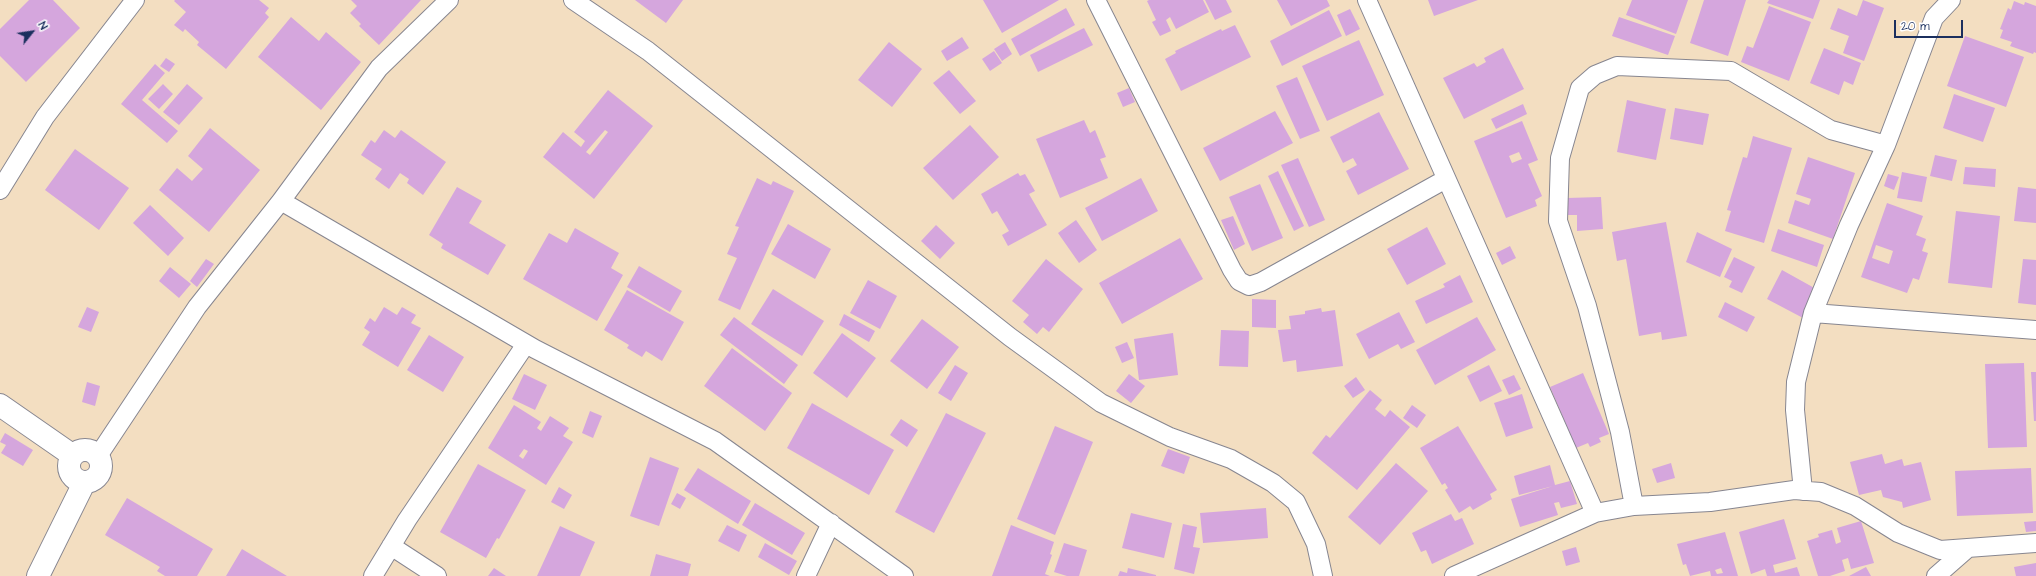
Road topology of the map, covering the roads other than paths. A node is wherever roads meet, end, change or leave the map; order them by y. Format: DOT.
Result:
graph roads {
  1 [pos="135,0"];
  2 [pos="448,0"];
  3 [pos="573,0"];
  4 [pos="1096,0"];
  5 [pos="1367,0"];
  6 [pos="1951,0"];
  7 [pos="1886,145"];
  8 [pos="1446,179"];
  9 [pos="0,190"];
  10 [pos="281,201"];
  11 [pos="1813,313"];
  12 [pos="2036,330"];
  13 [pos="526,344"];
  14 [pos="0,405"];
  15 [pos="72,455"];
  16 [pos="98,456"];
  17 [pos="84,483"];
  18 [pos="1803,491"];
  19 [pos="1634,506"];
  20 [pos="1595,513"];
  21 [pos="831,523"];
  22 [pos="2036,542"];
  23 [pos="391,546"];
  24 [pos="1968,548"];
  25 [pos="38,576"];
  26 [pos="373,576"];
  27 [pos="437,576"];
  28 [pos="806,576"];
  29 [pos="904,576"];
  30 [pos="1323,576"];
  31 [pos="1454,576"];
  32 [pos="1936,576"];
  1 -- 9 [label="street"];
  2 -- 10 [label="street"];
  3 -- 30 [label="street"];
  4 -- 8 [label="street"];
  5 -- 8 [label="street"];
  6 -- 7 [label="street"];
  7 -- 11 [label="street"];
  7 -- 19 [label="street"];
  8 -- 20 [label="street"];
  10 -- 13 [label="street"];
  10 -- 16 [label="street"];
  11 -- 12 [label="street"];
  11 -- 18 [label="street"];
  13 -- 21 [label="street"];
  13 -- 23 [label="street"];
  14 -- 15 [label="street"];
  15 -- 16 [label="street"];
  15 -- 17 [label="street"];
  16 -- 17 [label="street"];
  17 -- 25 [label="street"];
  18 -- 19 [label="street"];
  18 -- 24 [label="street"];
  19 -- 20 [label="street"];
  20 -- 31 [label="street"];
  21 -- 28 [label="street"];
  21 -- 29 [label="street"];
  22 -- 24 [label="street"];
  23 -- 26 [label="street"];
  23 -- 27 [label="street"];
  24 -- 32 [label="street"];
}
